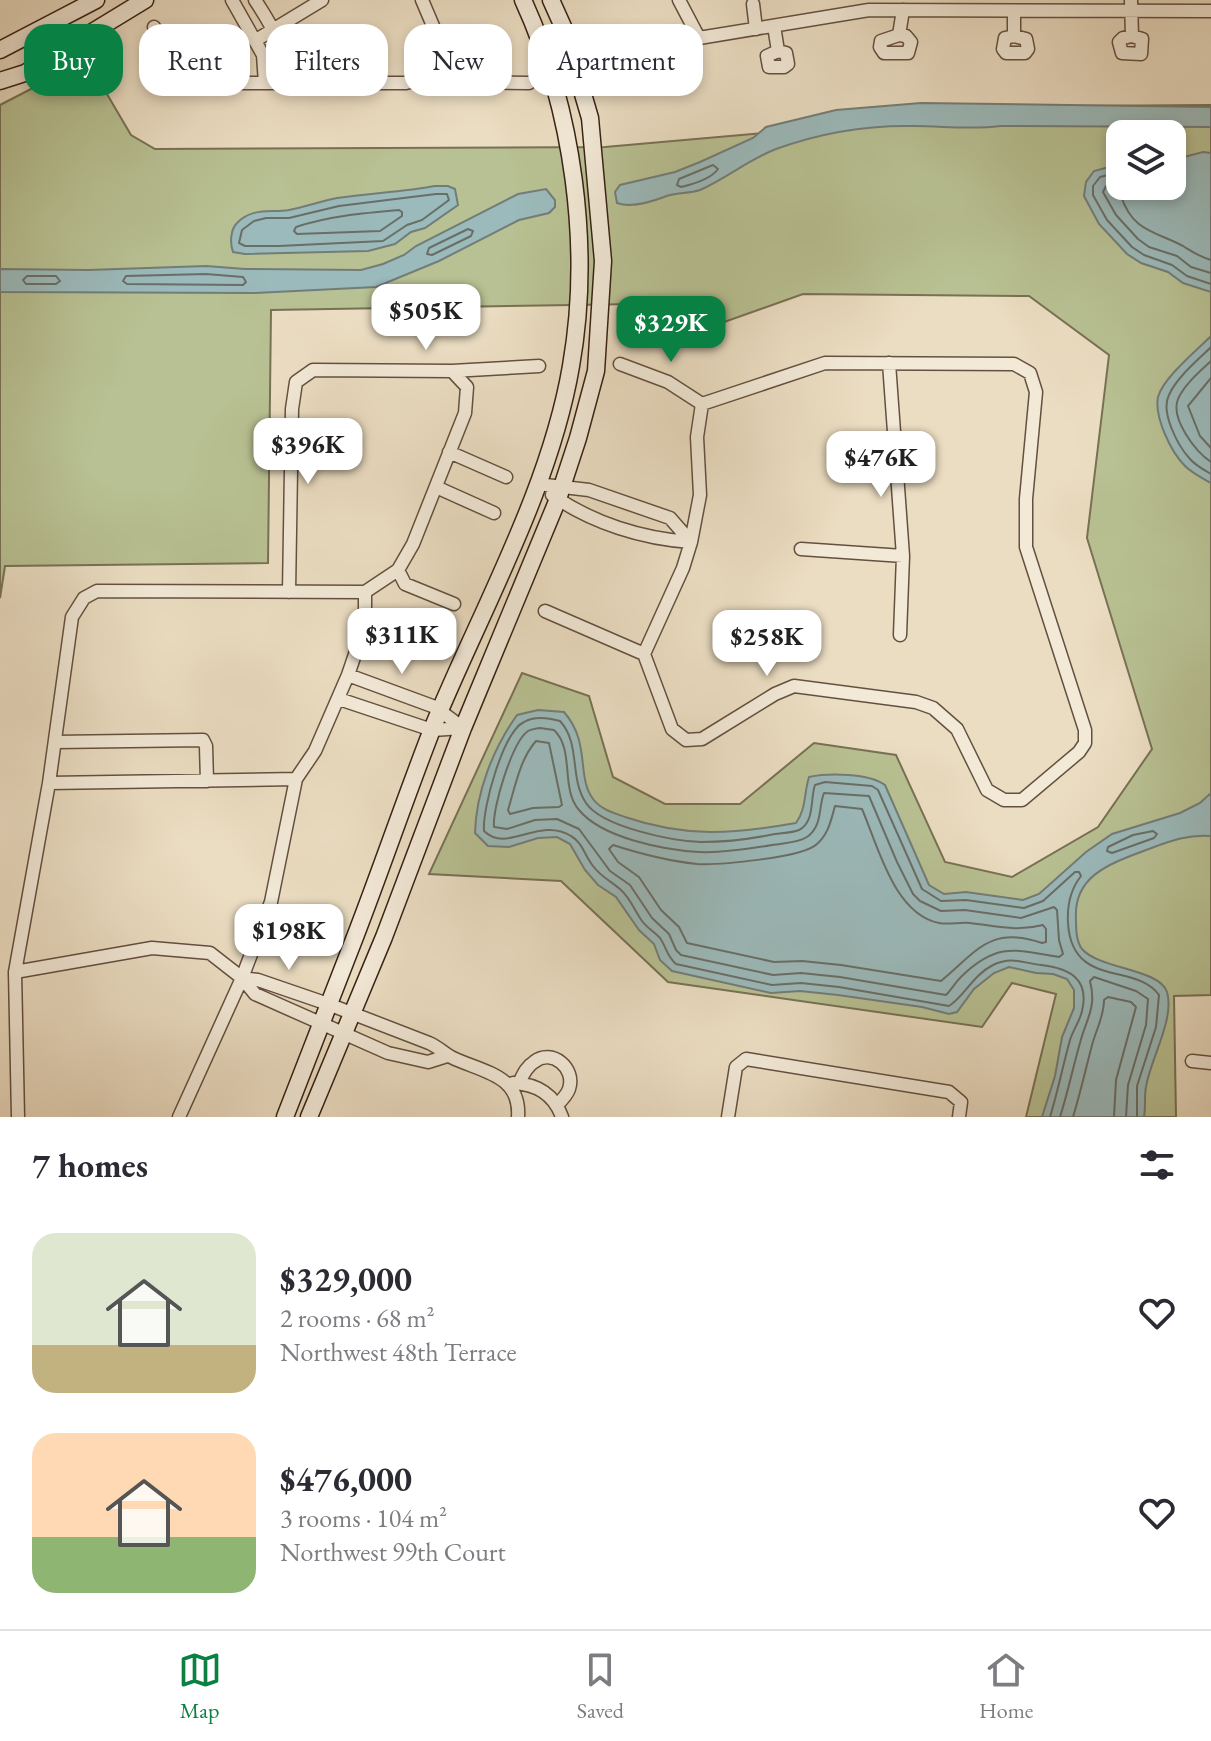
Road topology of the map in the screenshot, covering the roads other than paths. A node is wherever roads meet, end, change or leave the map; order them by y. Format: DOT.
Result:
graph roads {
  1 [pos="96,0"];
  2 [pos="145,0"];
  3 [pos="322,0"];
  4 [pos="422,0"];
  5 [pos="523,0"];
  6 [pos="551,0"];
  7 [pos="679,0"];
  8 [pos="256,1"];
  9 [pos="752,1"];
  10 [pos="868,5"];
  11 [pos="235,6"];
  12 [pos="989,6"];
  13 [pos="1060,6"];
  14 [pos="1131,6"];
  15 [pos="903,10"];
  16 [pos="1014,11"];
  17 [pos="1211,11"];
  18 [pos="271,24"];
  19 [pos="284,24"];
  20 [pos="432,24"];
  21 [pos="692,24"];
  22 [pos="774,26"];
  23 [pos="756,29"];
  24 [pos="266,35"];
  25 [pos="899,35"];
  26 [pos="1014,36"];
  27 [pos="1132,36"];
  28 [pos="703,37"];
  29 [pos="256,40"];
  30 [pos="0,50"];
  31 [pos="778,51"];
  32 [pos="0,81"];
  33 [pos="250,83"];
  34 [pos="265,83"];
  35 [pos="889,363"];
  36 [pos="620,364"];
  37 [pos="539,366"];
  38 [pos="452,371"];
  39 [pos="702,404"];
  40 [pos="449,452"];
  41 [pos="506,477"];
  42 [pos="537,484"];
  43 [pos="436,487"];
  44 [pos="560,492"];
  45 [pos="494,513"];
  46 [pos="691,542"];
  47 [pos="801,549"];
  48 [pos="903,556"];
  49 [pos="398,570"];
  50 [pos="289,592"];
  51 [pos="365,592"];
  52 [pos="454,604"];
  53 [pos="545,611"];
  54 [pos="900,635"];
  55 [pos="644,654"];
  56 [pos="348,675"];
  57 [pos="339,699"];
  58 [pos="440,710"];
  59 [pos="463,728"];
  60 [pos="432,730"];
  61 [pos="55,742"];
  62 [pos="296,779"];
  63 [pos="207,781"];
  64 [pos="49,783"];
  65 [pos="15,972"];
  66 [pos="242,978"];
  67 [pos="328,1004"];
  68 [pos="351,1012"];
  69 [pos="320,1023"];
  70 [pos="343,1033"];
  71 [pos="447,1056"];
  72 [pos="1192,1061"];
  73 [pos="1211,1063"];
  74 [pos="513,1083"];
  75 [pos="560,1111"];
  76 [pos="18,1117"];
  77 [pos="179,1117"];
  78 [pos="285,1117"];
  79 [pos="309,1117"];
  80 [pos="518,1117"];
  81 [pos="728,1117"];
  82 [pos="959,1117"];
  1 -- 30 [label="street"];
  2 -- 32 [label="street"];
  3 -- 19 [label="street"];
  4 -- 20 [label="street"];
  5 -- 42 [label="street"];
  6 -- 44 [label="street"];
  7 -- 21 [label="street"];
  8 -- 11 [label="street"];
  8 -- 18 [label="street"];
  9 -- 23 [label="street"];
  10 -- 15 [label="street"];
  10 -- 22 [label="street"];
  11 -- 29 [label="street"];
  12 -- 15 [label="street"];
  12 -- 16 [label="street"];
  13 -- 14 [label="street"];
  13 -- 16 [label="street"];
  14 -- 17 [label="street"];
  14 -- 27 [label="street"];
  15 -- 25 [label="street"];
  16 -- 26 [label="street"];
  22 -- 23 [label="street"];
  22 -- 31 [label="street"];
  23 -- 28 [label="street"];
  24 -- 29 [label="street"];
  29 -- 34 [label="street"];
  33 -- 34 [label="street"];
  35 -- 39 [label="street"];
  35 -- 48 [label="street"];
  35 -- 55 [label="street"];
  36 -- 39 [label="street"];
  37 -- 38 [label="street"];
  38 -- 40 [label="street"];
  38 -- 50 [label="street"];
  39 -- 46 [label="street"];
  40 -- 41 [label="street"];
  40 -- 43 [label="street"];
  42 -- 44 [label="street"];
  42 -- 58 [label="street"];
  43 -- 45 [label="street"];
  43 -- 49 [label="street"];
  44 -- 46 [label="street"];
  44 -- 46 [label="street"];
  44 -- 59 [label="street"];
  46 -- 55 [label="street"];
  47 -- 48 [label="street"];
  48 -- 54 [label="street"];
  49 -- 51 [label="street"];
  49 -- 52 [label="street"];
  50 -- 51 [label="street"];
  50 -- 61 [label="street"];
  51 -- 56 [label="street"];
  53 -- 55 [label="street"];
  56 -- 57 [label="street"];
  56 -- 58 [label="street"];
  57 -- 60 [label="street"];
  57 -- 62 [label="street"];
  58 -- 59 [label="street"];
  58 -- 60 [label="street"];
  59 -- 60 [label="street"];
  59 -- 68 [label="street"];
  60 -- 67 [label="street"];
  61 -- 63 [label="street"];
  61 -- 64 [label="street"];
  62 -- 63 [label="street"];
  62 -- 66 [label="street"];
  63 -- 64 [label="street"];
  64 -- 65 [label="street"];
  65 -- 66 [label="street"];
  65 -- 76 [label="street"];
  66 -- 67 [label="street"];
  66 -- 69 [label="street"];
  66 -- 77 [label="street"];
  67 -- 68 [label="street"];
  67 -- 69 [label="street"];
  68 -- 70 [label="street"];
  68 -- 71 [label="street"];
  69 -- 70 [label="street"];
  69 -- 78 [label="street"];
  70 -- 71 [label="street"];
  70 -- 79 [label="street"];
  71 -- 74 [label="street"];
  72 -- 73 [label="street"];
  74 -- 75 [label="street"];
  74 -- 75 [label="street"];
  74 -- 80 [label="street"];
  81 -- 82 [label="street"];
}
